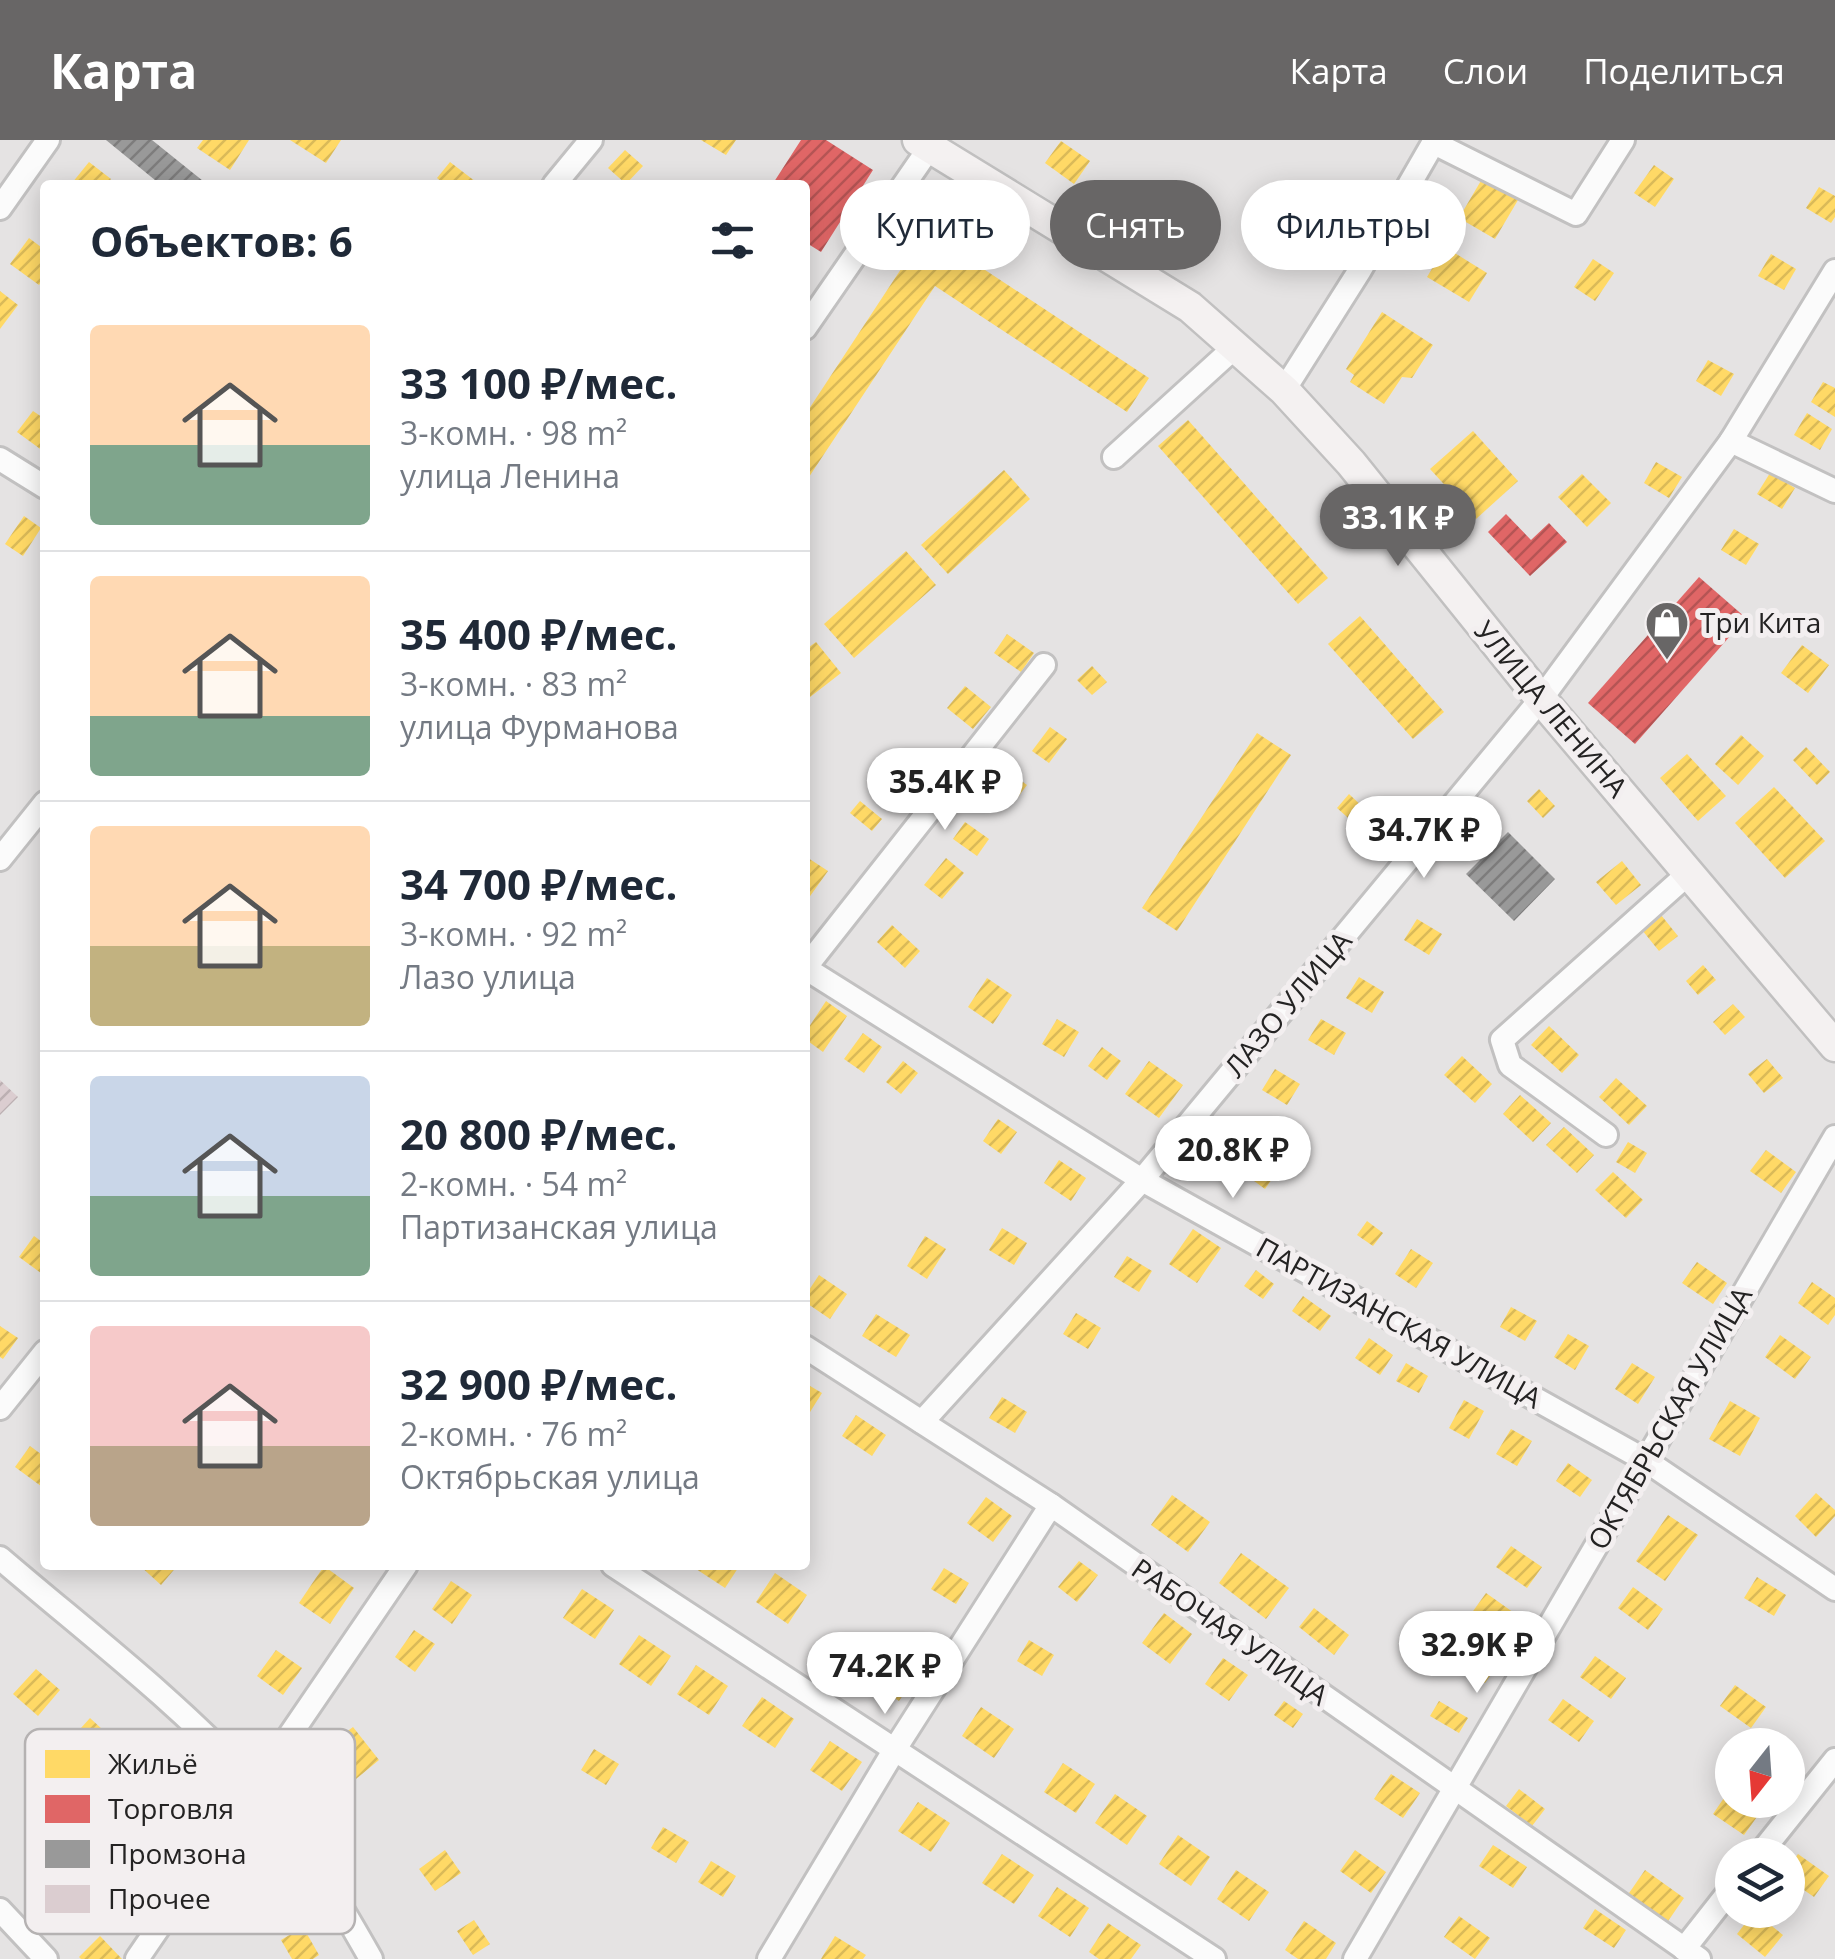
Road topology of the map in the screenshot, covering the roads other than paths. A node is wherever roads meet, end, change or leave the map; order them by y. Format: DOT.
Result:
graph roads {
  1 [pos="48,140"];
  2 [pos="591,140"];
  3 [pos="1623,140"];
  4 [pos="1434,141"];
  5 [pos="924,144"];
  6 [pos="558,180"];
  7 [pos="0,208"];
  8 [pos="1835,271"];
  9 [pos="810,320"];
  10 [pos="1235,347"];
  11 [pos="1284,390"];
  12 [pos="1731,441"];
  13 [pos="1114,457"];
  14 [pos="0,458"];
  15 [pos="40,483"];
  16 [pos="1835,491"];
  17 [pos="1044,665"];
  18 [pos="1542,699"];
  19 [pos="40,809"];
  20 [pos="0,859"];
  21 [pos="1689,873"];
  22 [pos="810,962"];
  23 [pos="810,971"];
  24 [pos="1835,1046"];
  25 [pos="1606,1135"];
  26 [pos="1835,1137"];
  27 [pos="1142,1180"];
  28 [pos="810,1350"];
  29 [pos="40,1358"];
  30 [pos="0,1408"];
  31 [pos="922,1422"];
  32 [pos="1645,1460"];
  33 [pos="1050,1505"];
  34 [pos="0,1558"];
  35 [pos="403,1570"];
  36 [pos="621,1570"];
  37 [pos="1835,1590"];
  38 [pos="199,1729"];
  39 [pos="293,1729"];
  40 [pos="895,1750"];
  41 [pos="1835,1760"];
  42 [pos="1454,1789"];
  43 [pos="1773,1838"];
  44 [pos="0,1910"];
  45 [pos="1715,1916"];
  46 [pos="355,1932"];
  47 [pos="154,1934"];
  48 [pos="1692,1954"];
  49 [pos="46,1959"];
  50 [pos="137,1959"];
  51 [pos="371,1959"];
  52 [pos="769,1959"];
  53 [pos="1214,1959"];
  54 [pos="1355,1959"];
  1 -- 7 [label="street"];
  2 -- 6 [label="street"];
  3 -- 4 [label="street"];
  4 -- 11 [label="street"];
  5 -- 9 [label="street"];
  5 -- 10 [label="main road, УЛИЦА ЛЕНИНА"];
  8 -- 12 [label="street, ЛАЗО УЛИЦА"];
  10 -- 11 [label="main road, УЛИЦА ЛЕНИНА"];
  10 -- 13 [label="street"];
  11 -- 18 [label="main road, УЛИЦА ЛЕНИНА"];
  12 -- 16 [label="street"];
  12 -- 18 [label="street, ЛАЗО УЛИЦА"];
  14 -- 15 [label="street"];
  17 -- 22 [label="street"];
  18 -- 21 [label="main road, УЛИЦА ЛЕНИНА"];
  18 -- 27 [label="street, ЛАЗО УЛИЦА"];
  19 -- 20 [label="street"];
  21 -- 24 [label="main road, УЛИЦА ЛЕНИНА"];
  21 -- 25 [label="street"];
  23 -- 27 [label="street, ПАРТИЗАНСКАЯ УЛИЦА"];
  26 -- 32 [label="street, ОКТЯБРЬСКАЯ УЛИЦА"];
  27 -- 31 [label="street, ЛАЗО УЛИЦА"];
  27 -- 32 [label="street, ПАРТИЗАНСКАЯ УЛИЦА"];
  28 -- 31 [label="street, РАБОЧАЯ УЛИЦА"];
  29 -- 30 [label="street"];
  31 -- 33 [label="street, РАБОЧАЯ УЛИЦА"];
  32 -- 37 [label="street, ПАРТИЗАНСКАЯ УЛИЦА"];
  32 -- 42 [label="street, ОКТЯБРЬСКАЯ УЛИЦА"];
  33 -- 40 [label="street"];
  33 -- 42 [label="street, РАБОЧАЯ УЛИЦА"];
  34 -- 38 [label="street"];
  35 -- 39 [label="street"];
  36 -- 40 [label="street"];
  40 -- 52 [label="street"];
  40 -- 53 [label="street"];
  41 -- 43 [label="street"];
  42 -- 48 [label="street, РАБОЧАЯ УЛИЦА"];
  42 -- 54 [label="street, ОКТЯБРЬСКАЯ УЛИЦА"];
  44 -- 49 [label="street"];
  45 -- 48 [label="street"];
  46 -- 51 [label="street"];
  47 -- 50 [label="street"];
}
